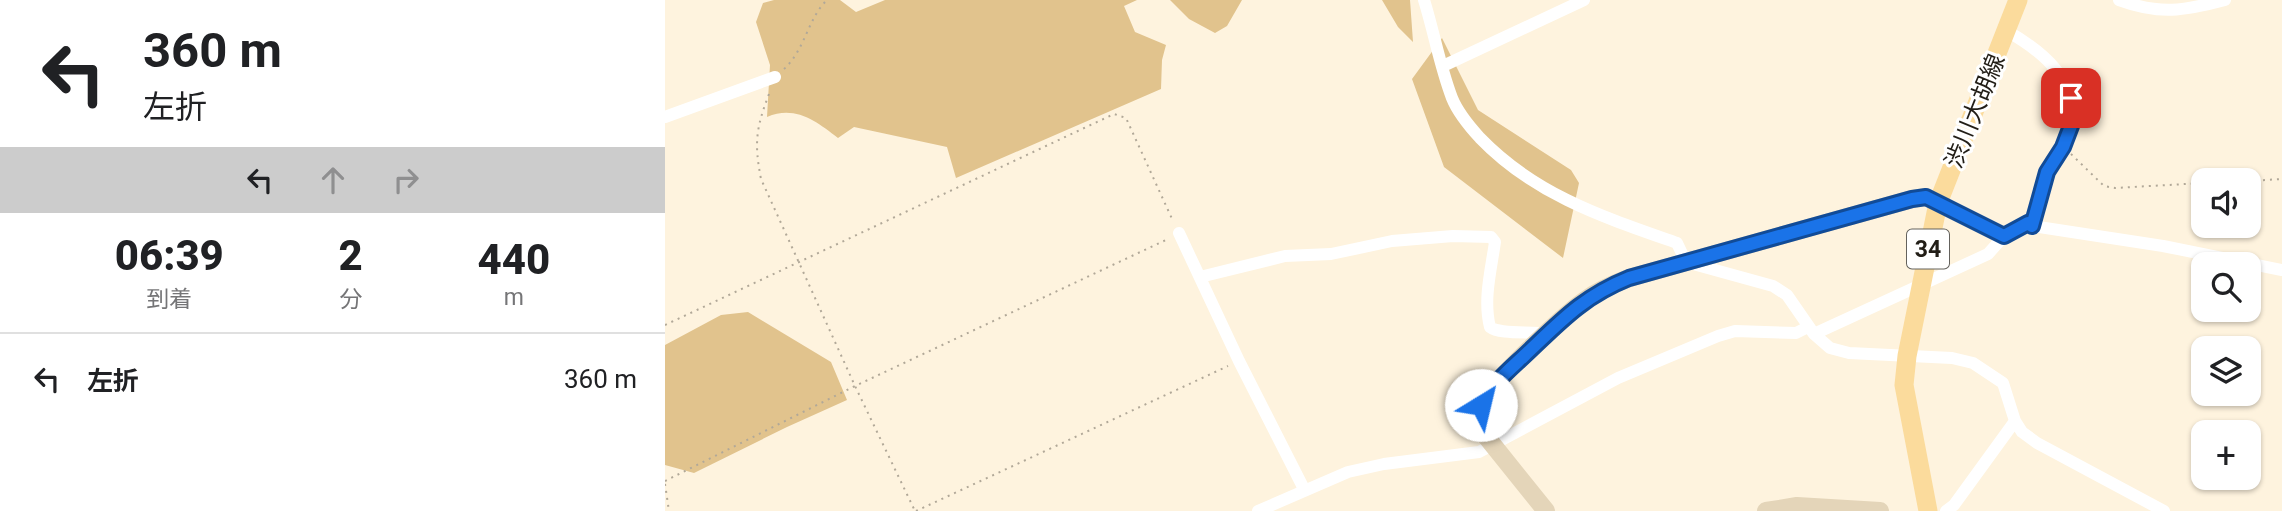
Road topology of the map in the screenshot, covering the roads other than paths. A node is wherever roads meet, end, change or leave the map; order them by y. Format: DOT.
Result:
graph roads {
  1 [pos="1424,0"];
  2 [pos="1584,0"];
  3 [pos="2018,0"];
  4 [pos="2119,0"];
  5 [pos="2225,0"];
  6 [pos="2007,31"];
  7 [pos="1443,66"];
  8 [pos="775,77"];
  9 [pos="665,117"];
  10 [pos="1938,203"];
  11 [pos="2032,226"];
  12 [pos="1179,233"];
  13 [pos="2004,236"];
  14 [pos="1686,262"];
  15 [pos="2282,270"];
  16 [pos="1200,277"];
  17 [pos="1920,286"];
  18 [pos="1811,330"];
  19 [pos="1546,334"];
  20 [pos="1907,356"];
  21 [pos="2015,421"];
  22 [pos="1493,445"];
  23 [pos="1304,489"];
  24 [pos="1258,511"];
  25 [pos="1546,511"];
  26 [pos="1766,511"];
  27 [pos="1880,511"];
  28 [pos="1928,511"];
  29 [pos="1946,511"];
  30 [pos="2164,511"];
  1 -- 7 [label="street"];
  2 -- 7 [label="street"];
  3 -- 6 [label="main road, 渋川大胡線 / 34"];
  4 -- 5 [label="street"];
  6 -- 10 [label="main road, 渋川大胡線 / 34"];
  6 -- 11 [label="street"];
  7 -- 14 [label="street"];
  8 -- 9 [label="street"];
  10 -- 13 [label="street"];
  10 -- 14 [label="street"];
  10 -- 17 [label="main road, 渋川大胡線 / 34"];
  11 -- 13 [label="street"];
  11 -- 15 [label="street"];
  12 -- 16 [label="street"];
  13 -- 17 [label="street"];
  14 -- 18 [label="street"];
  14 -- 19 [label="street"];
  16 -- 19 [label="street"];
  16 -- 23 [label="street"];
  17 -- 18 [label="street"];
  17 -- 20 [label="main road, 渋川大胡線 / 34"];
  18 -- 20 [label="street"];
  18 -- 22 [label="street"];
  19 -- 22 [label="street"];
  20 -- 21 [label="street"];
  20 -- 28 [label="main road, 渋川大胡線 / 34"];
  21 -- 29 [label="street"];
  21 -- 30 [label="street"];
  22 -- 23 [label="street"];
  22 -- 25 [label="street"];
  23 -- 24 [label="street"];
  26 -- 27 [label="street"];
}
